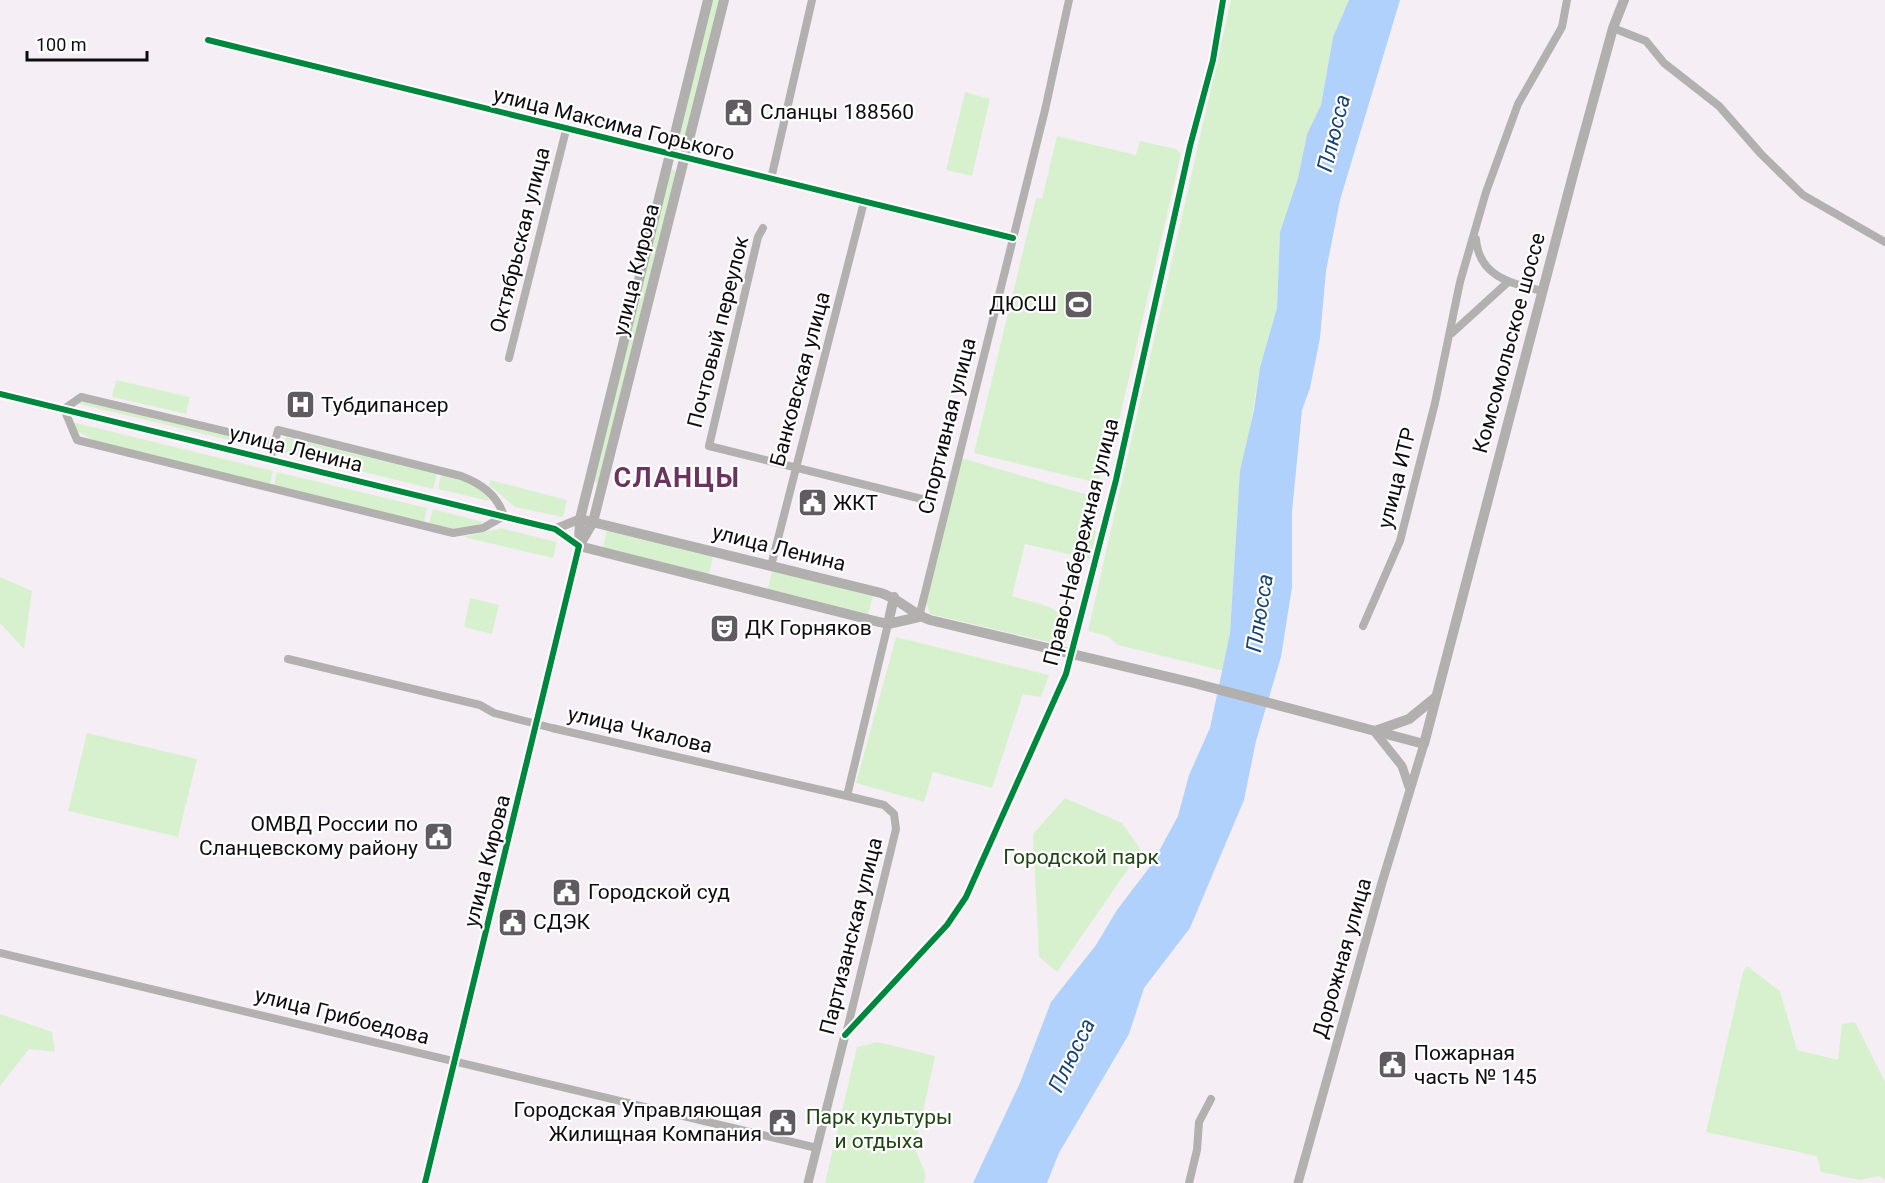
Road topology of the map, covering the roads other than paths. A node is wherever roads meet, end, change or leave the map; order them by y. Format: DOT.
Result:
graph roads {
  1 [pos="708,0"];
  2 [pos="724,0"];
  3 [pos="812,0"];
  4 [pos="1069,0"];
  5 [pos="1223,0"];
  6 [pos="1567,0"];
  7 [pos="1624,0"];
  8 [pos="1613,28"];
  9 [pos="208,40"];
  10 [pos="566,130"];
  11 [pos="669,155"];
  12 [pos="684,158"];
  13 [pos="771,179"];
  14 [pos="864,202"];
  15 [pos="763,228"];
  16 [pos="1476,234"];
  17 [pos="1013,238"];
  18 [pos="1885,242"];
  19 [pos="1509,282"];
  20 [pos="1542,291"];
  21 [pos="1450,335"];
  22 [pos="509,358"];
  23 [pos="0,394"];
  24 [pos="64,409"];
  25 [pos="275,443"];
  26 [pos="270,460"];
  27 [pos="795,467"];
  28 [pos="926,500"];
  29 [pos="504,516"];
  30 [pos="580,519"];
  31 [pos="592,522"];
  32 [pos="555,529"];
  33 [pos="579,546"];
  34 [pos="771,566"];
  35 [pos="894,597"];
  36 [pos="919,617"];
  37 [pos="888,624"];
  38 [pos="1363,626"];
  39 [pos="1072,654"];
  40 [pos="288,659"];
  41 [pos="1437,697"];
  42 [pos="537,724"];
  43 [pos="1374,731"];
  44 [pos="1424,744"];
  45 [pos="1409,790"];
  46 [pos="847,796"];
  47 [pos="0,953"];
  48 [pos="845,1035"];
  49 [pos="455,1062"];
  50 [pos="1211,1098"];
  51 [pos="817,1148"];
  52 [pos="425,1183"];
  53 [pos="808,1183"];
  54 [pos="1189,1183"];
  55 [pos="1298,1183"];
  1 -- 11 [label="main road, улица Кирова"];
  2 -- 12 [label="main road, улица Кирова"];
  3 -- 13 [label="street"];
  4 -- 17 [label="street, Спортивная улица"];
  5 -- 39 [label="street, Право-Набережная улица"];
  6 -- 16 [label="street, улица ИТР"];
  7 -- 8 [label="main road, Комсомольское шоссе"];
  8 -- 18 [label="street"];
  8 -- 20 [label="main road, Комсомольское шоссе"];
  9 -- 10 [label="street, улица Максима Горького"];
  10 -- 11 [label="street, улица Максима Горького"];
  10 -- 22 [label="street, Октябрьская улица"];
  11 -- 12 [label="street, улица Максима Горького"];
  11 -- 30 [label="main road, улица Кирова"];
  12 -- 13 [label="street, улица Максима Горького"];
  12 -- 31 [label="main road, улица Кирова"];
  13 -- 14 [label="street, улица Максима Горького"];
  14 -- 17 [label="street, улица Максима Горького"];
  14 -- 27 [label="street, Банковская улица"];
  15 -- 27 [label="street, Почтовый переулок"];
  16 -- 19 [label="street, улица ИТР"];
  16 -- 21 [label="street, улица ИТР"];
  17 -- 36 [label="street, Спортивная улица"];
  19 -- 20 [label="street"];
  19 -- 21 [label="street"];
  20 -- 41 [label="main road, Комсомольское шоссе"];
  21 -- 38 [label="street, улица ИТР"];
  23 -- 24 [label="street, улица Ленина"];
  24 -- 25 [label="street"];
  24 -- 26 [label="street, улица Ленина"];
  24 -- 29 [label="street"];
  25 -- 26 [label="street"];
  25 -- 29 [label="street"];
  26 -- 29 [label="street, улица Ленина"];
  27 -- 28 [label="street"];
  27 -- 34 [label="street, Банковская улица"];
  29 -- 32 [label="street, улица Ленина"];
  30 -- 31 [label="main road, улица Ленина"];
  30 -- 32 [label="street"];
  30 -- 33 [label="main road, улица Кирова"];
  31 -- 33 [label="main road, улица Кирова"];
  31 -- 34 [label="main road, улица Ленина"];
  32 -- 33 [label="street, улица Ленина"];
  33 -- 37 [label="main road, улица Ленина"];
  33 -- 42 [label="street, улица Кирова"];
  34 -- 35 [label="main road, улица Ленина"];
  35 -- 36 [label="main road, улица Ленина"];
  35 -- 37 [label="main road"];
  36 -- 37 [label="main road, улица Ленина"];
  36 -- 39 [label="main road, улица Ленина"];
  37 -- 46 [label="street"];
  39 -- 43 [label="main road, улица Ленина"];
  39 -- 48 [label="street, Право-Набережная улица"];
  40 -- 42 [label="street, улица Чкалова"];
  41 -- 43 [label="main road"];
  41 -- 44 [label="main road, Комсомольское шоссе"];
  42 -- 46 [label="street, улица Чкалова"];
  42 -- 49 [label="street, улица Кирова"];
  43 -- 44 [label="main road"];
  43 -- 45 [label="street"];
  44 -- 45 [label="street, Дорожная улица"];
  45 -- 55 [label="street, Дорожная улица"];
  46 -- 48 [label="street, Партизанская улица"];
  47 -- 49 [label="street, улица Грибоедова"];
  48 -- 51 [label="street, Партизанская улица"];
  49 -- 51 [label="street, улица Грибоедова"];
  49 -- 52 [label="street, улица Кирова"];
  50 -- 54 [label="street"];
  51 -- 53 [label="street, Партизанская улица"];
}
